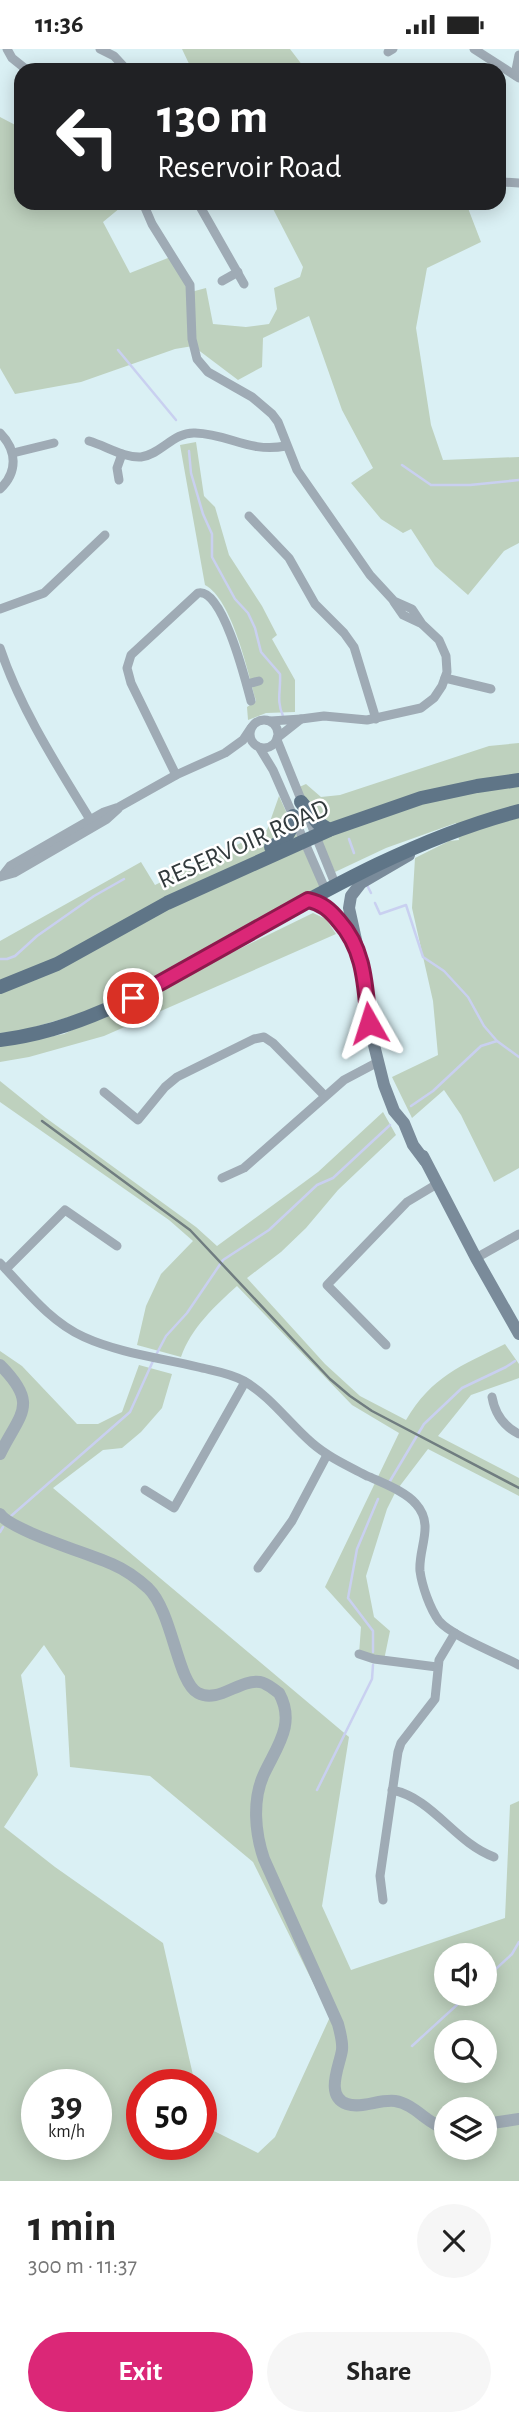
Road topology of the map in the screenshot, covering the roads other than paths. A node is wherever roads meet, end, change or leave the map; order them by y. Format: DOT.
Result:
graph roads {
  1 [pos="7,49"];
  2 [pos="100,49"];
  3 [pos="474,49"];
  4 [pos="519,55"];
  5 [pos="18,63"];
  6 [pos="120,63"];
  7 [pos="496,63"];
  8 [pos="517,77"];
  9 [pos="146,210"];
  10 [pos="202,210"];
  11 [pos="238,272"];
  12 [pos="222,281"];
  13 [pos="244,283"];
  14 [pos="0,433"];
  15 [pos="89,441"];
  16 [pos="54,443"];
  17 [pos="286,446"];
  18 [pos="13,453"];
  19 [pos="122,454"];
  20 [pos="119,480"];
  21 [pos="0,489"];
  22 [pos="249,516"];
  23 [pos="105,535"];
  24 [pos="0,609"];
  25 [pos="0,648"];
  26 [pos="445,678"];
  27 [pos="259,681"];
  28 [pos="247,684"];
  29 [pos="491,689"];
  30 [pos="251,701"];
  31 [pos="302,719"];
  32 [pos="376,719"];
  33 [pos="269,721"];
  34 [pos="251,728"];
  35 [pos="277,739"];
  36 [pos="258,747"];
  37 [pos="225,753"];
  38 [pos="176,775"];
  39 [pos="519,781"];
  40 [pos="301,802"];
  41 [pos="519,811"];
  42 [pos="293,815"];
  43 [pos="92,823"];
  44 [pos="316,835"];
  45 [pos="423,844"];
  46 [pos="1,874"];
  47 [pos="331,888"];
  48 [pos="190,892"];
  49 [pos="308,900"];
  50 [pos="359,954"];
  51 [pos="0,987"];
  52 [pos="1,1040"];
  53 [pos="377,1062"];
  54 [pos="104,1092"];
  55 [pos="324,1095"];
  56 [pos="222,1178"];
  57 [pos="437,1184"];
  58 [pos="519,1234"];
  59 [pos="117,1246"];
  60 [pos="476,1258"];
  61 [pos="3,1266"];
  62 [pos="516,1329"];
  63 [pos="519,1342"];
  64 [pos="386,1345"];
  65 [pos="0,1365"];
  66 [pos="245,1382"];
  67 [pos="492,1397"];
  68 [pos="519,1434"];
  69 [pos="0,1454"];
  70 [pos="327,1455"];
  71 [pos="145,1490"];
  72 [pos="0,1514"];
  73 [pos="258,1568"];
  74 [pos="455,1633"];
  75 [pos="359,1654"];
  76 [pos="519,1665"];
  77 [pos="437,1667"];
  78 [pos="392,1790"];
  79 [pos="494,1857"];
  80 [pos="383,1899"];
  81 [pos="519,2119"];
  82 [pos="497,2122"];
  83 [pos="434,2125"];
  1 -- 5 [label="street"];
  2 -- 6 [label="street"];
  3 -- 7 [label="street"];
  4 -- 8 [label="street"];
  9 -- 17 [label="street"];
  10 -- 11 [label="street"];
  11 -- 12 [label="street"];
  11 -- 13 [label="street"];
  14 -- 18 [label="street"];
  15 -- 19 [label="street"];
  16 -- 18 [label="street"];
  17 -- 19 [label="street"];
  17 -- 26 [label="street"];
  18 -- 21 [label="street"];
  19 -- 20 [label="street"];
  22 -- 32 [label="street"];
  23 -- 24 [label="street"];
  25 -- 43 [label="street"];
  26 -- 29 [label="street"];
  26 -- 32 [label="street"];
  27 -- 28 [label="street"];
  28 -- 30 [label="street"];
  28 -- 38 [label="street"];
  31 -- 32 [label="street"];
  31 -- 33 [label="street"];
  31 -- 35 [label="street"];
  33 -- 34 [label="street"];
  33 -- 35 [label="street"];
  34 -- 36 [label="street"];
  34 -- 37 [label="street"];
  35 -- 36 [label="street"];
  35 -- 40 [label="street"];
  36 -- 37 [label="street"];
  36 -- 42 [label="street"];
  37 -- 38 [label="street"];
  38 -- 43 [label="street"];
  39 -- 44 [label="main road, RESERVOIR ROAD"];
  40 -- 44 [label="main road"];
  41 -- 45 [label="main road"];
  42 -- 44 [label="street"];
  42 -- 48 [label="main road"];
  43 -- 46 [label="street"];
  44 -- 47 [label="street"];
  44 -- 48 [label="main road, RESERVOIR ROAD"];
  45 -- 47 [label="main road"];
  45 -- 50 [label="main road"];
  47 -- 49 [label="main road"];
  48 -- 51 [label="main road, RESERVOIR ROAD"];
  49 -- 50 [label="main road"];
  49 -- 52 [label="main road"];
  50 -- 53 [label="main road"];
  53 -- 55 [label="street"];
  53 -- 57 [label="main road"];
  54 -- 55 [label="street"];
  55 -- 56 [label="street"];
  57 -- 60 [label="main road"];
  57 -- 64 [label="street"];
  58 -- 60 [label="street"];
  59 -- 61 [label="street"];
  60 -- 62 [label="main road"];
  61 -- 66 [label="street"];
  62 -- 63 [label="main road"];
  65 -- 69 [label="street"];
  66 -- 70 [label="street"];
  66 -- 71 [label="street"];
  67 -- 68 [label="street"];
  70 -- 73 [label="street"];
  70 -- 74 [label="street"];
  72 -- 83 [label="street"];
  74 -- 76 [label="street"];
  74 -- 77 [label="street"];
  75 -- 77 [label="street"];
  77 -- 78 [label="street"];
  78 -- 79 [label="street"];
  78 -- 80 [label="street"];
  81 -- 82 [label="street"];
}
